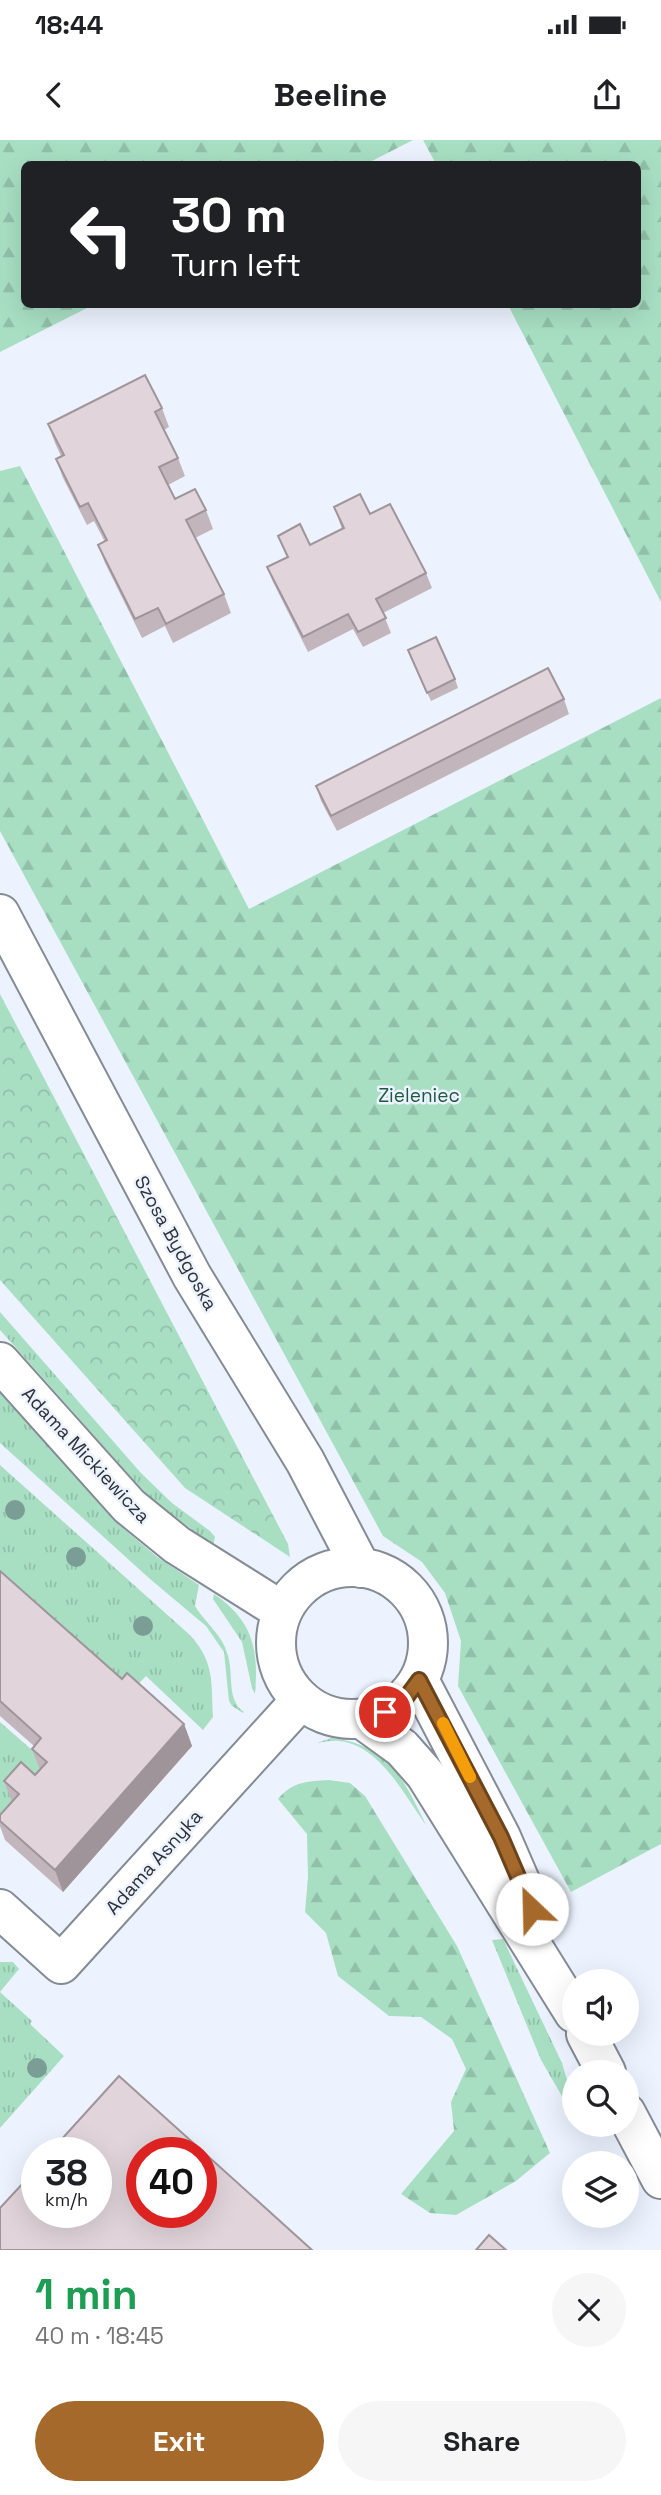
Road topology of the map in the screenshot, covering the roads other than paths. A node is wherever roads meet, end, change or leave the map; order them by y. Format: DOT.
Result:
graph roads {
  1 [pos="0,914"];
  2 [pos="0,1362"];
  3 [pos="361,1568"];
  4 [pos="282,1611"];
  5 [pos="419,1680"];
  6 [pos="301,1700"];
  7 [pos="362,1719"];
  8 [pos="0,1909"];
  9 [pos="562,1978"];
  10 [pos="562,1994"];
  11 [pos="639,2137"];
  12 [pos="661,2179"];
  1 -- 3 [label="street, Szosa Bydgoska"];
  2 -- 4 [label="street, Adama Mickiewicza"];
  3 -- 4 [label="street"];
  3 -- 5 [label="street"];
  4 -- 6 [label="street"];
  5 -- 7 [label="street"];
  5 -- 9 [label="street"];
  6 -- 7 [label="street"];
  6 -- 8 [label="street, Adama Asnyka"];
  7 -- 10 [label="street"];
  11 -- 12 [label="street"];
}
